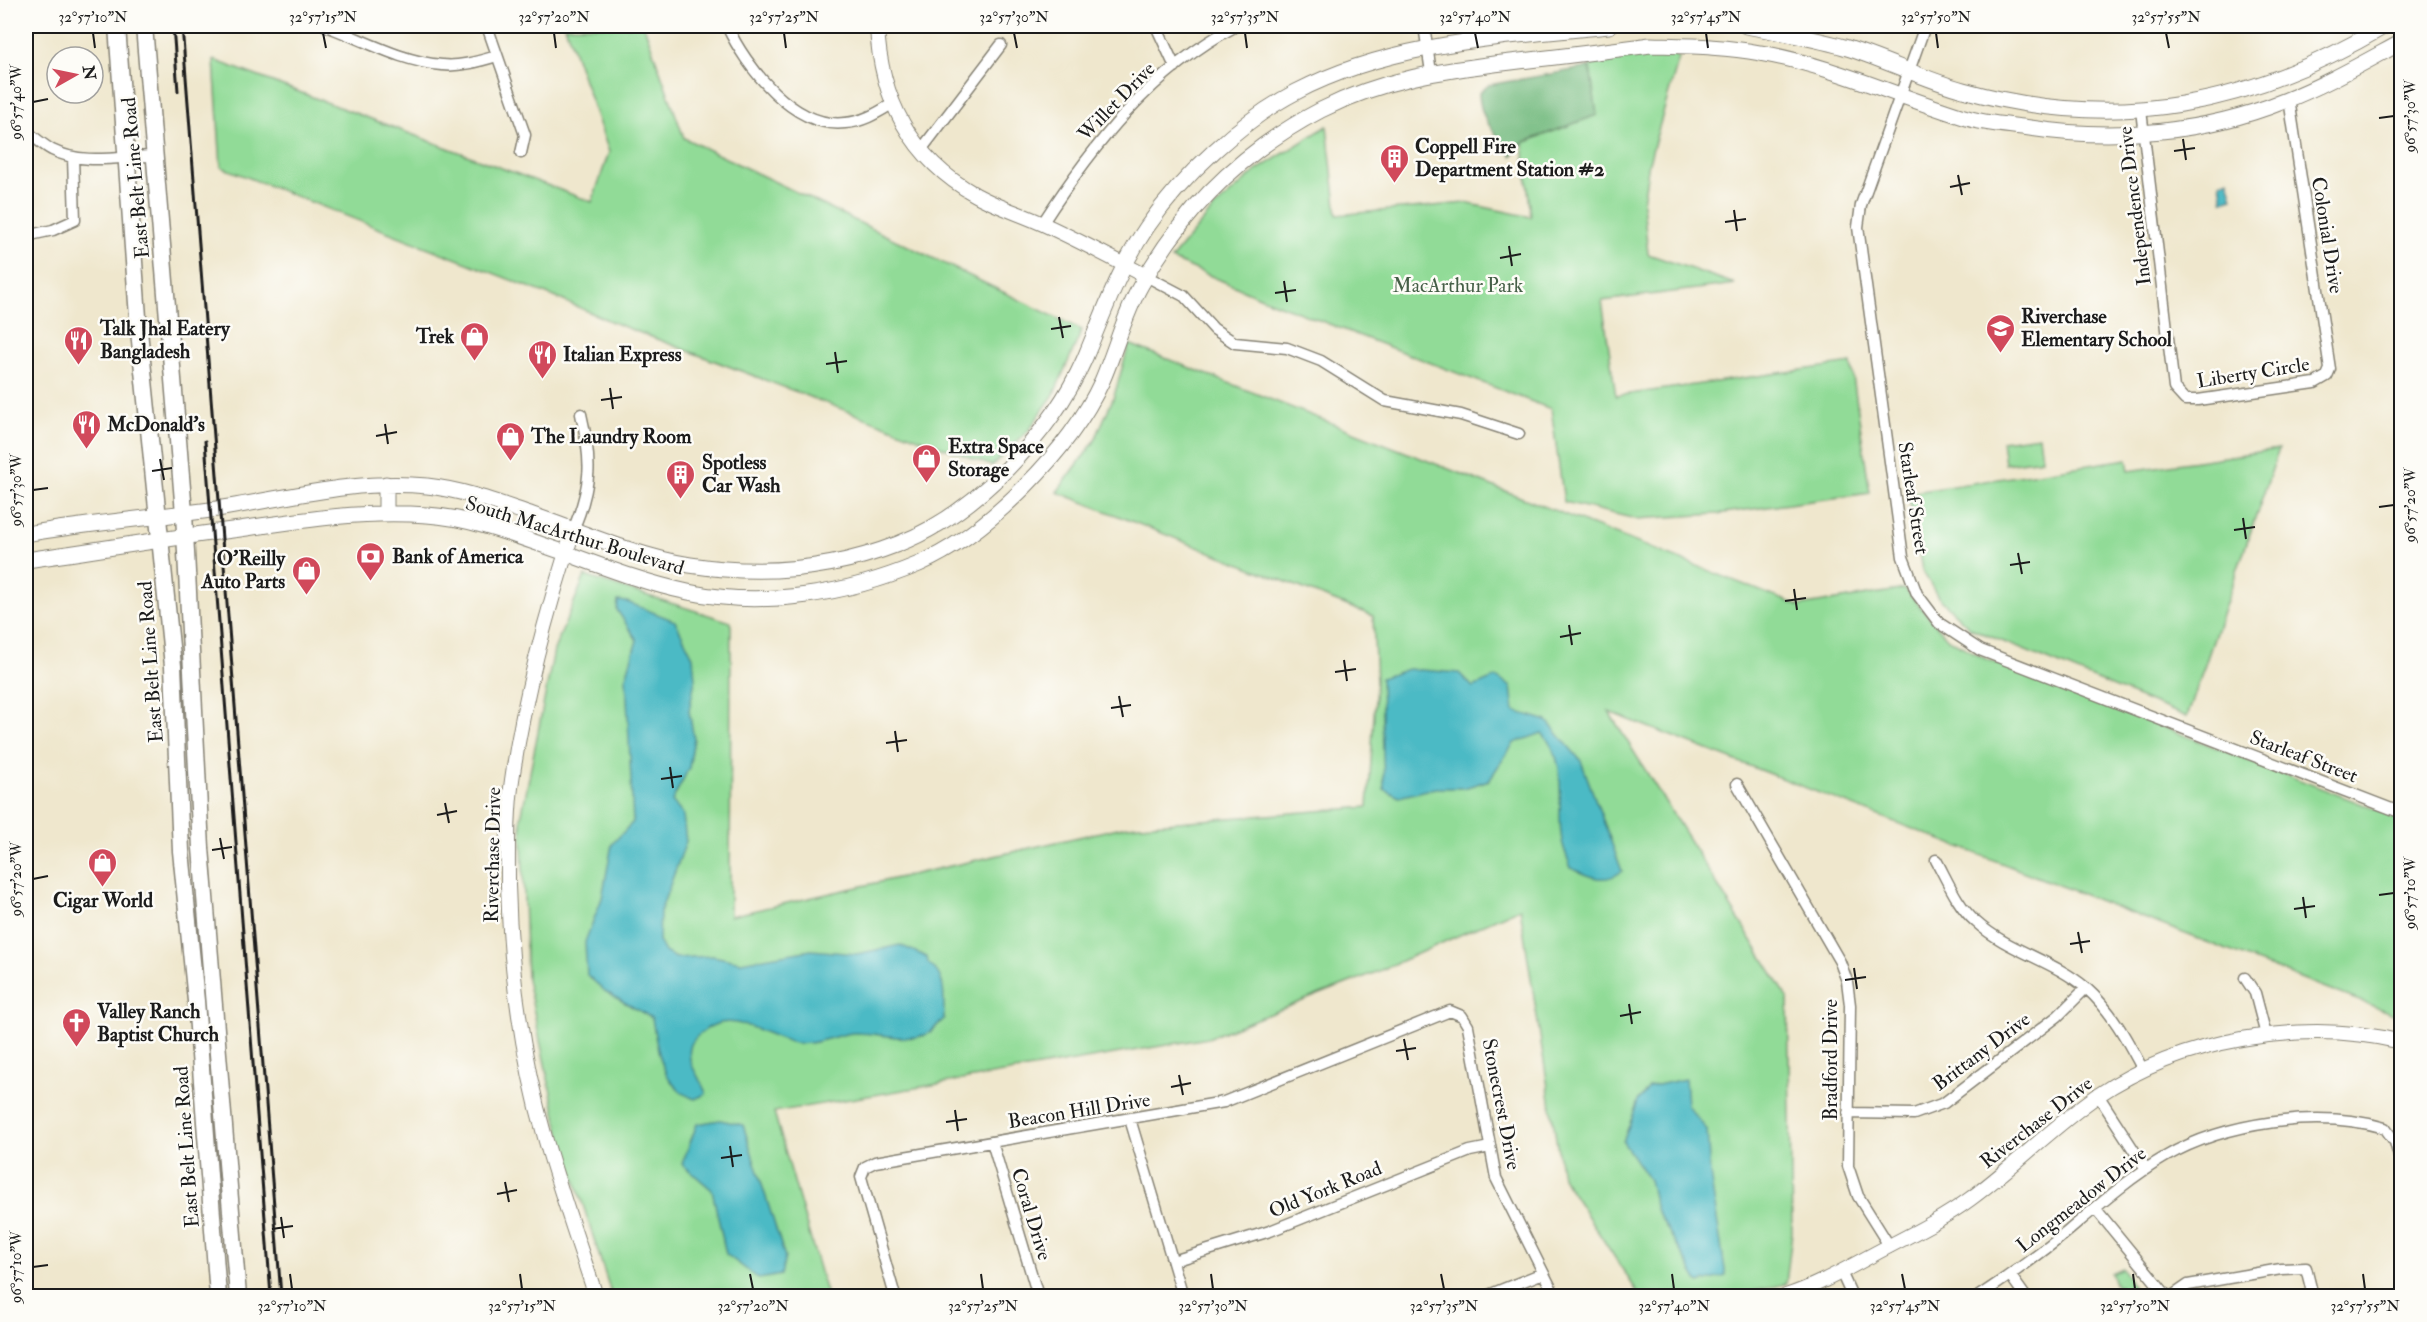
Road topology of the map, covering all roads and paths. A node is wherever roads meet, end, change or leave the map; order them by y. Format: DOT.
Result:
graph roads {
  1 [pos="117,26"];
  2 [pos="144,26"];
  3 [pos="326,26"];
  4 [pos="488,26"];
  5 [pos="727,26"];
  6 [pos="877,26"];
  7 [pos="1156,26"];
  8 [pos="1236,26"];
  9 [pos="1424,26"];
  10 [pos="1609,26"];
  11 [pos="1746,26"];
  12 [pos="1925,26"];
  13 [pos="2385,26"];
  14 [pos="2393,26"];
  15 [pos="2402,40"];
  16 [pos="1001,45"];
  17 [pos="1427,49"];
  18 [pos="497,56"];
  19 [pos="1175,67"];
  20 [pos="1909,70"];
  21 [pos="1431,72"];
  22 [pos="1900,94"];
  23 [pos="2289,99"];
  24 [pos="892,104"];
  25 [pos="2141,110"];
  26 [pos="26,131"];
  27 [pos="2143,133"];
  28 [pos="921,150"];
  29 [pos="521,153"];
  30 [pos="126,156"];
  31 [pos="154,156"];
  32 [pos="73,157"];
  33 [pos="1042,224"];
  34 [pos="26,236"];
  35 [pos="1125,265"];
  36 [pos="1146,276"];
  37 [pos="168,329"];
  38 [pos="140,332"];
  39 [pos="2327,376"];
  40 [pos="2185,400"];
  41 [pos="581,414"];
  42 [pos="1519,434"];
  43 [pos="386,484"];
  44 [pos="184,513"];
  45 [pos="386,514"];
  46 [pos="160,517"];
  47 [pos="573,528"];
  48 [pos="26,534"];
  49 [pos="186,536"];
  50 [pos="162,540"];
  51 [pos="565,553"];
  52 [pos="26,560"];
  53 [pos="792,569"];
  54 [pos="796,596"];
  55 [pos="1737,784"];
  56 [pos="2402,813"];
  57 [pos="201,848"];
  58 [pos="181,850"];
  59 [pos="1936,860"];
  60 [pos="2246,978"];
  61 [pos="2086,988"];
  62 [pos="1462,1016"];
  63 [pos="2266,1035"];
  64 [pos="2402,1042"];
  65 [pos="2143,1070"];
  66 [pos="2098,1095"];
  67 [pos="1848,1113"];
  68 [pos="1130,1119"];
  69 [pos="224,1122"];
  70 [pos="204,1124"];
  71 [pos="992,1142"];
  72 [pos="1490,1147"];
  73 [pos="2400,1160"];
  74 [pos="2146,1169"];
  75 [pos="2095,1208"];
  76 [pos="1890,1247"];
  77 [pos="1173,1261"];
  78 [pos="1841,1272"];
  79 [pos="1543,1274"];
  80 [pos="2010,1275"];
  81 [pos="218,1296"];
  82 [pos="238,1296"];
  83 [pos="596,1296"];
  84 [pos="895,1296"];
  85 [pos="1038,1296"];
  86 [pos="1183,1296"];
  87 [pos="1486,1296"];
  88 [pos="1555,1296"];
  89 [pos="1785,1296"];
  90 [pos="1852,1296"];
  91 [pos="1979,1296"];
  92 [pos="2025,1296"];
  93 [pos="2169,1296"];
  94 [pos="2313,1296"];
  1 -- 30 [label="main road, East Belt Line Road"];
  2 -- 31 [label="main road, East Belt Line Road"];
  3 -- 18 [label="street"];
  4 -- 18 [label="street"];
  5 -- 24 [label="street"];
  6 -- 24 [label="street"];
  7 -- 19 [label="street"];
  8 -- 19 [label="street, Willet Drive"];
  9 -- 17 [label="street"];
  10 -- 17 [label="main road, South MacArthur Boulevard"];
  11 -- 20 [label="main road"];
  12 -- 20 [label="street, Starleaf Street"];
  13 -- 25 [label="main road"];
  14 -- 15 [label="main road"];
  15 -- 23 [label="main road, South MacArthur Boulevard"];
  16 -- 28 [label="street"];
  17 -- 21 [label="street"];
  17 -- 35 [label="main road, South MacArthur Boulevard"];
  18 -- 29 [label="street"];
  19 -- 33 [label="street, Willet Drive"];
  20 -- 22 [label="street, Starleaf Street"];
  20 -- 25 [label="main road"];
  21 -- 22 [label="main road, South MacArthur Boulevard"];
  21 -- 36 [label="main road, South MacArthur Boulevard"];
  22 -- 27 [label="main road, South MacArthur Boulevard"];
  22 -- 56 [label="street, Starleaf Street"];
  23 -- 27 [label="main road, South MacArthur Boulevard"];
  23 -- 39 [label="street, Colonial Drive"];
  24 -- 28 [label="street"];
  25 -- 27 [label="street, Independence Drive"];
  26 -- 32 [label="street"];
  27 -- 40 [label="street, Independence Drive"];
  28 -- 33 [label="street"];
  30 -- 31 [label="street"];
  30 -- 32 [label="street"];
  30 -- 38 [label="main road, East Belt Line Road"];
  31 -- 37 [label="main road, East Belt Line Road"];
  32 -- 34 [label="street"];
  33 -- 35 [label="street"];
  35 -- 36 [label="street"];
  35 -- 53 [label="main road, South MacArthur Boulevard"];
  36 -- 42 [label="street"];
  36 -- 54 [label="main road, South MacArthur Boulevard"];
  37 -- 38 [label="main road"];
  37 -- 44 [label="main road, East Belt Line Road"];
  38 -- 46 [label="main road, East Belt Line Road"];
  39 -- 40 [label="street, Liberty Circle"];
  41 -- 47 [label="street, Riverchase Drive"];
  43 -- 44 [label="main road, South MacArthur Boulevard"];
  43 -- 45 [label="main road"];
  43 -- 47 [label="main road, South MacArthur Boulevard"];
  44 -- 46 [label="main road, South MacArthur Boulevard"];
  44 -- 49 [label="main road, East Belt Line Road"];
  45 -- 49 [label="main road, South MacArthur Boulevard"];
  45 -- 51 [label="main road, South MacArthur Boulevard"];
  46 -- 48 [label="main road, South MacArthur Boulevard"];
  46 -- 50 [label="main road, East Belt Line Road"];
  47 -- 51 [label="street, Riverchase Drive"];
  47 -- 53 [label="main road, South MacArthur Boulevard"];
  49 -- 50 [label="main road, South MacArthur Boulevard"];
  49 -- 57 [label="main road, East Belt Line Road"];
  50 -- 52 [label="main road, South MacArthur Boulevard"];
  50 -- 58 [label="main road, East Belt Line Road"];
  51 -- 54 [label="main road, South MacArthur Boulevard"];
  51 -- 83 [label="street, Riverchase Drive"];
  53 -- 54 [label="main road"];
  55 -- 67 [label="street, Bradford Drive"];
  57 -- 58 [label="main road"];
  57 -- 69 [label="main road, East Belt Line Road"];
  58 -- 70 [label="main road, East Belt Line Road"];
  59 -- 61 [label="street"];
  60 -- 63 [label="street"];
  61 -- 65 [label="street"];
  61 -- 67 [label="street, Brittany Drive"];
  62 -- 68 [label="street, Beacon Hill Drive"];
  62 -- 72 [label="street, Stonecrest Drive"];
  63 -- 64 [label="street, Riverchase Drive"];
  63 -- 65 [label="street, Riverchase Drive"];
  65 -- 66 [label="street, Riverchase Drive"];
  66 -- 74 [label="street"];
  66 -- 76 [label="street, Riverchase Drive"];
  67 -- 76 [label="street, Bradford Drive"];
  68 -- 71 [label="street, Beacon Hill Drive"];
  68 -- 77 [label="street"];
  69 -- 70 [label="main road"];
  69 -- 82 [label="main road, East Belt Line Road"];
  70 -- 81 [label="main road, East Belt Line Road"];
  71 -- 84 [label="street, Beacon Hill Drive"];
  71 -- 85 [label="street, Coral Drive"];
  72 -- 77 [label="street, Old York Road"];
  72 -- 79 [label="street, Stonecrest Drive"];
  73 -- 74 [label="street, Longmeadow Drive"];
  74 -- 75 [label="street, Longmeadow Drive"];
  75 -- 80 [label="street, Longmeadow Drive"];
  75 -- 93 [label="street"];
  76 -- 78 [label="street, Riverchase Drive"];
  77 -- 86 [label="street"];
  78 -- 89 [label="street, Riverchase Drive"];
  78 -- 90 [label="street"];
  79 -- 87 [label="street"];
  79 -- 88 [label="street, Stonecrest Drive"];
  80 -- 91 [label="street, Longmeadow Drive"];
  80 -- 92 [label="street"];
  93 -- 94 [label="street"];
}
